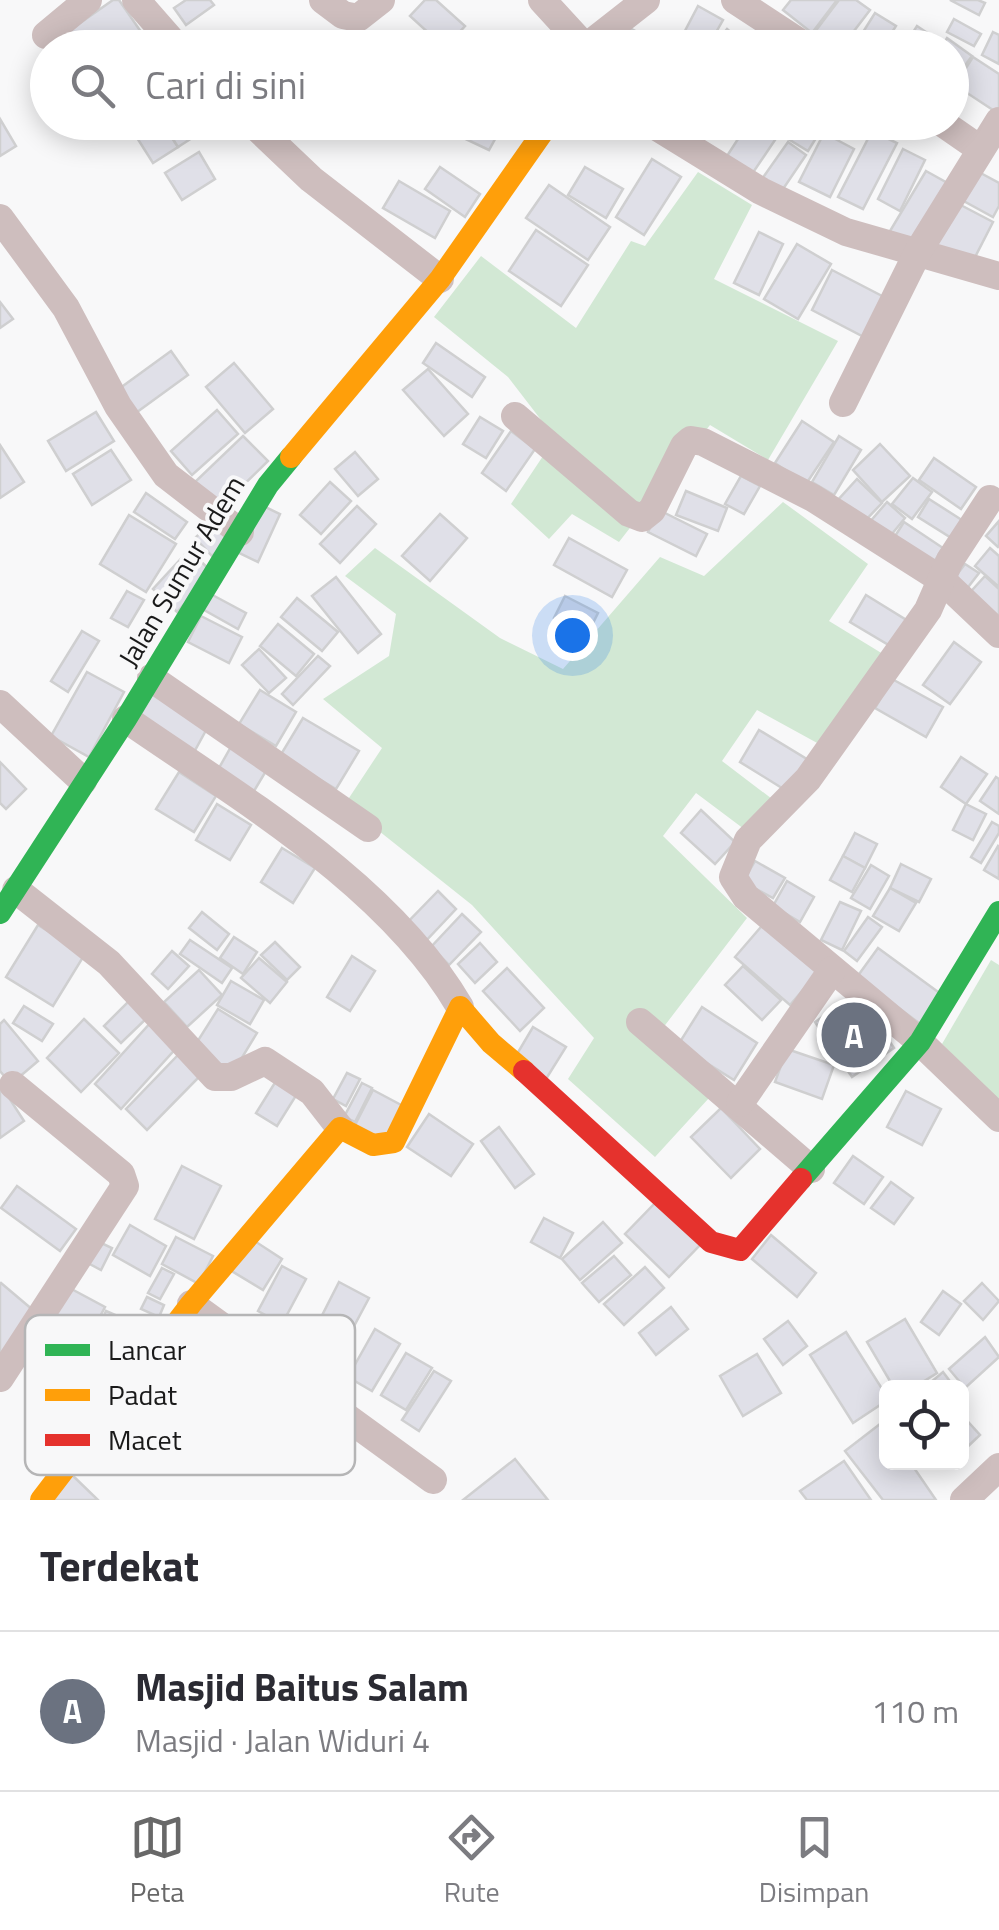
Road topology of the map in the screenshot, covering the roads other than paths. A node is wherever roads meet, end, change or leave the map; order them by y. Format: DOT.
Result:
graph roads {
  1 [pos="88,0"];
  2 [pos="136,0"];
  3 [pos="323,0"];
  4 [pos="381,0"];
  5 [pos="542,0"];
  6 [pos="646,0"];
  7 [pos="735,0"];
  8 [pos="52,30"];
  9 [pos="162,30"];
  10 [pos="570,30"];
  11 [pos="608,30"];
  12 [pos="781,30"];
  13 [pos="999,121"];
  14 [pos="270,140"];
  15 [pos="537,140"];
  16 [pos="681,140"];
  17 [pos="966,140"];
  18 [pos="980,150"];
  19 [pos="4,230"];
  20 [pos="919,250"];
  21 [pos="999,276"];
  22 [pos="440,279"];
  23 [pos="843,402"];
  24 [pos="515,416"];
  25 [pos="990,499"];
  26 [pos="240,532"];
  27 [pos="942,580"];
  28 [pos="999,634"];
  29 [pos="152,678"];
  30 [pos="0,704"];
  31 [pos="126,719"];
  32 [pos="82,781"];
  33 [pos="368,828"];
  34 [pos="8,902"];
  35 [pos="999,912"];
  36 [pos="832,970"];
  37 [pos="460,1008"];
  38 [pos="640,1022"];
  39 [pos="920,1042"];
  40 [pos="13,1085"];
  41 [pos="740,1103"];
  42 [pos="999,1118"];
  43 [pos="340,1128"];
  44 [pos="811,1168"];
  45 [pos="190,1304"];
  46 [pos="41,1315"];
  47 [pos="182,1315"];
  48 [pos="205,1315"];
  49 [pos="25,1340"];
  50 [pos="0,1378"];
  51 [pos="355,1423"];
  52 [pos="999,1468"];
  53 [pos="59,1475"];
  54 [pos="434,1480"];
  55 [pos="40,1500"];
  56 [pos="964,1500"];
  1 -- 8 [label="street"];
  2 -- 9 [label="street"];
  3 -- 4 [label="street"];
  5 -- 10 [label="street"];
  6 -- 11 [label="street"];
  7 -- 12 [label="street"];
  13 -- 18 [label="street"];
  14 -- 22 [label="street"];
  15 -- 22 [label="street, Jalan Sumur Adem"];
  16 -- 20 [label="street"];
  17 -- 18 [label="street"];
  18 -- 20 [label="street"];
  19 -- 26 [label="street"];
  20 -- 21 [label="street"];
  20 -- 23 [label="street"];
  22 -- 26 [label="street, Jalan Sumur Adem"];
  24 -- 27 [label="street"];
  25 -- 27 [label="street"];
  26 -- 29 [label="street, Jalan Sumur Adem"];
  27 -- 28 [label="street"];
  27 -- 36 [label="street"];
  29 -- 31 [label="street, Jalan Sumur Adem"];
  29 -- 33 [label="street"];
  30 -- 32 [label="street"];
  31 -- 32 [label="street, Jalan Sumur Adem"];
  31 -- 37 [label="street"];
  32 -- 34 [label="street, Jalan Sumur Adem"];
  34 -- 43 [label="street"];
  35 -- 39 [label="street"];
  36 -- 39 [label="street"];
  36 -- 41 [label="street"];
  37 -- 43 [label="street"];
  37 -- 44 [label="street"];
  38 -- 41 [label="street"];
  39 -- 42 [label="street"];
  39 -- 44 [label="street"];
  40 -- 46 [label="street"];
  41 -- 44 [label="street"];
  43 -- 45 [label="street"];
  45 -- 47 [label="street"];
  45 -- 48 [label="street"];
  49 -- 50 [label="street"];
  51 -- 54 [label="street"];
  52 -- 56 [label="street"];
  53 -- 55 [label="street"];
}
